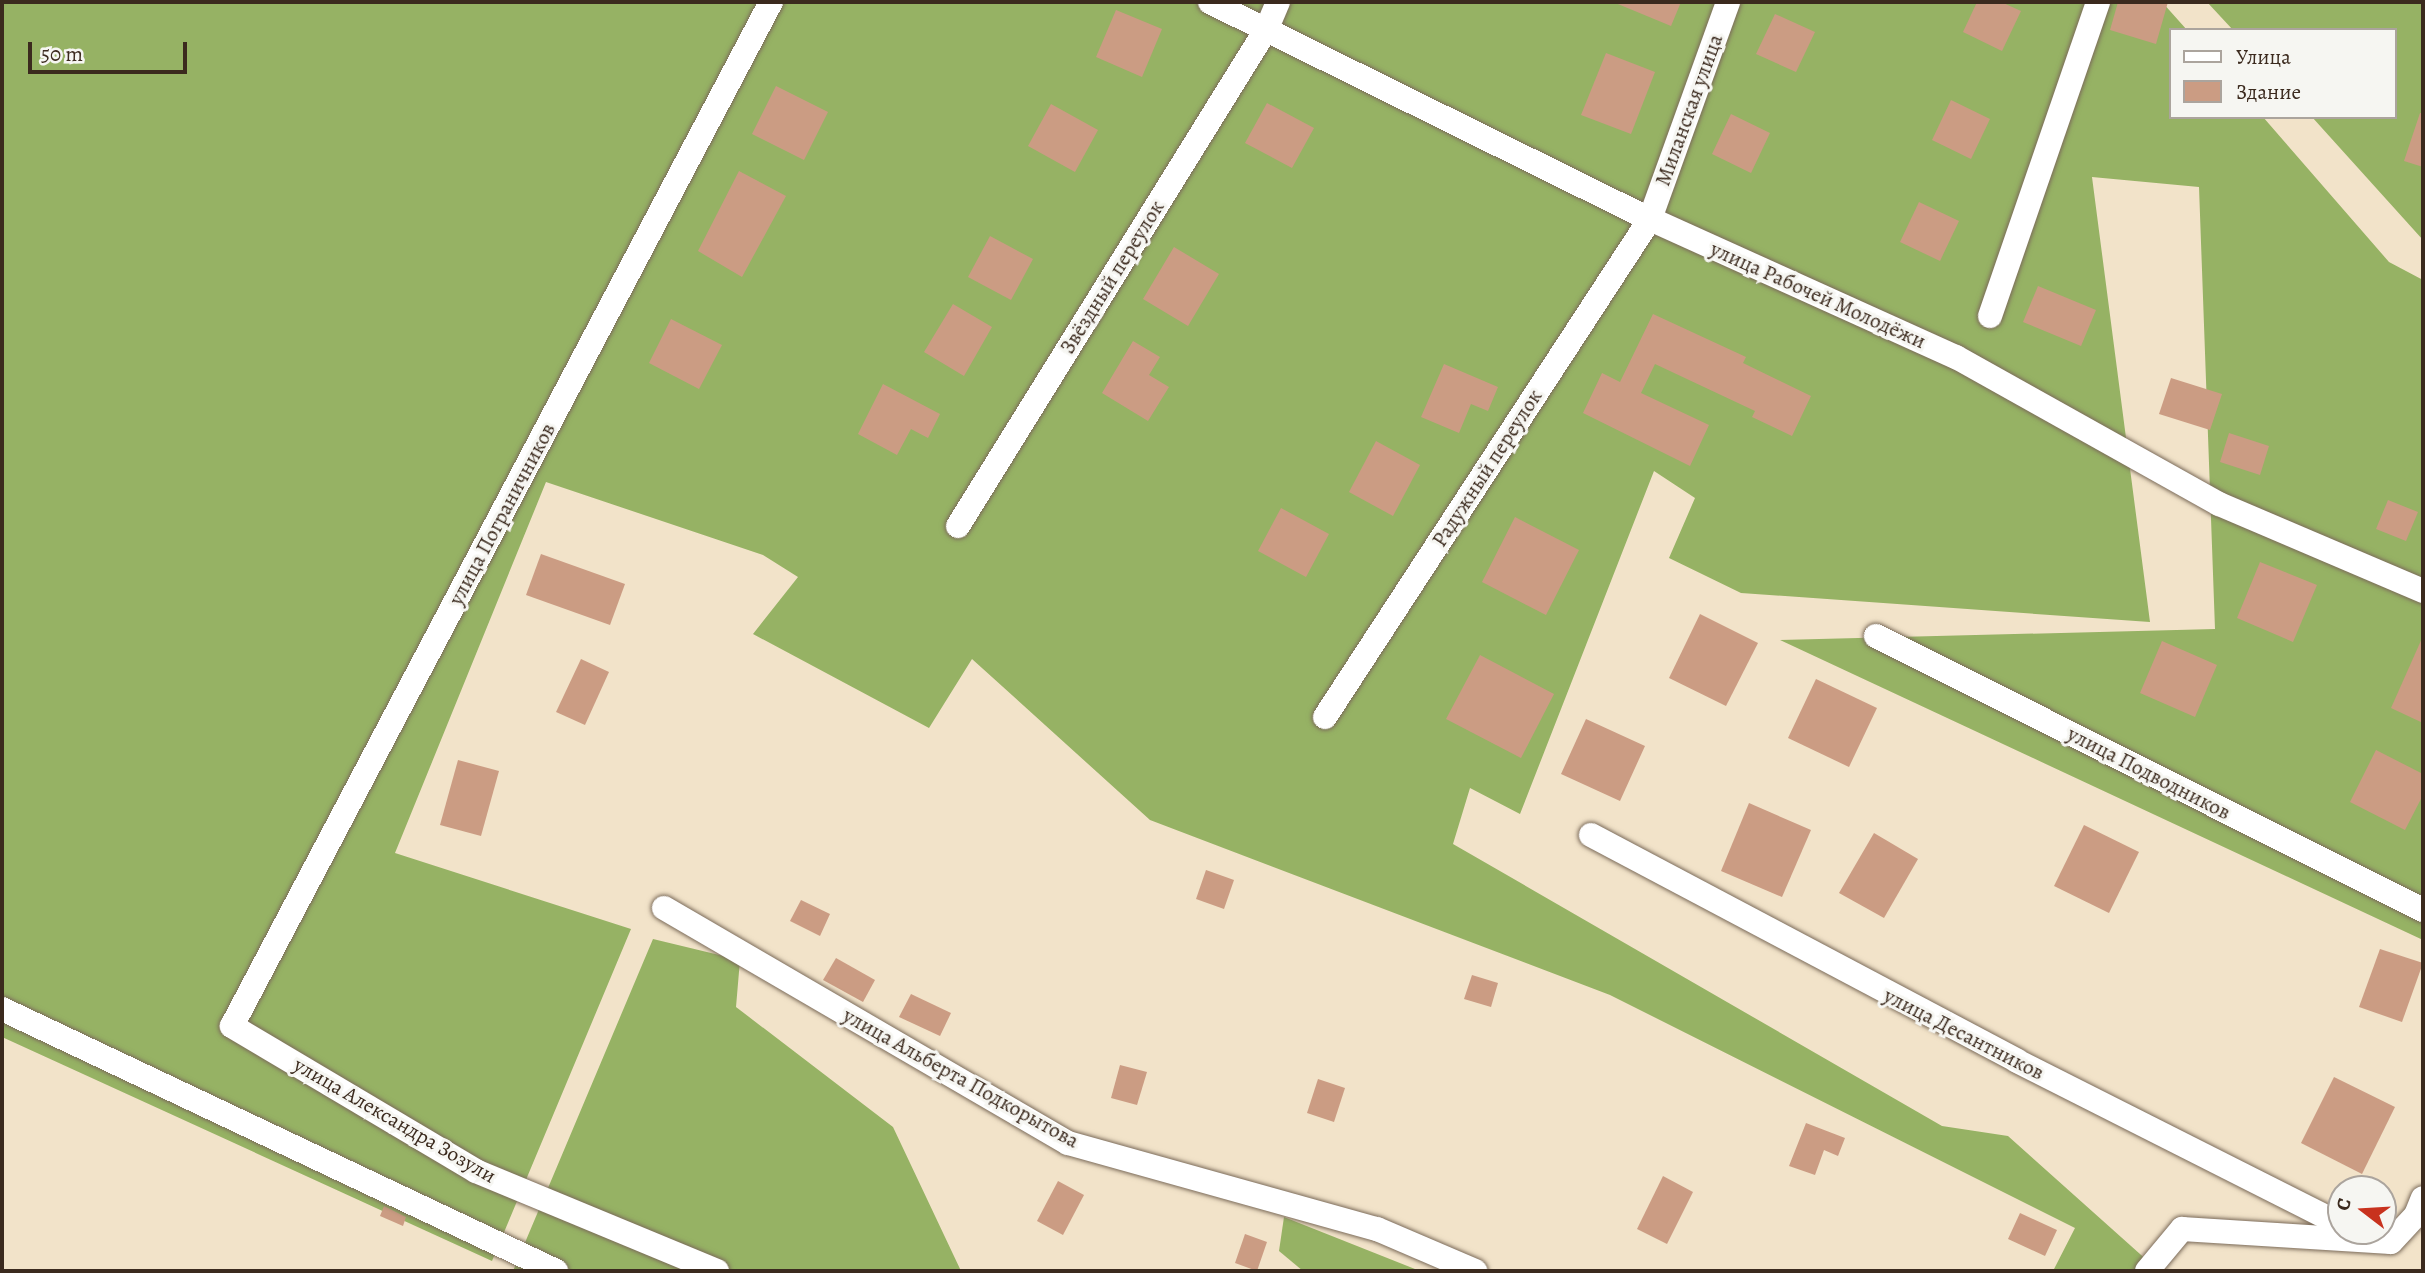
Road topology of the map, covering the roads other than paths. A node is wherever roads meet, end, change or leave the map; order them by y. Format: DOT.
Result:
graph roads {
  1 [pos="771,2"];
  2 [pos="1210,2"];
  3 [pos="1278,2"];
  4 [pos="1727,2"];
  5 [pos="2098,2"];
  6 [pos="1267,28"];
  7 [pos="1650,219"];
  8 [pos="1990,316"];
  9 [pos="958,526"];
  10 [pos="2423,591"];
  11 [pos="1876,636"];
  12 [pos="1325,717"];
  13 [pos="1591,835"];
  14 [pos="664,908"];
  15 [pos="2423,910"];
  16 [pos="2,1009"];
  17 [pos="232,1026"];
  18 [pos="2423,1198"];
  19 [pos="2327,1218"];
  20 [pos="2182,1229"];
  21 [pos="2397,1236"];
  22 [pos="2327,1238"];
  23 [pos="556,1271"];
  24 [pos="717,1271"];
  25 [pos="1475,1271"];
  26 [pos="2147,1271"];
  27 [pos="2169,1271"];
  1 -- 17 [label="street, улица Пограничников"];
  2 -- 6 [label="street, улица Рабочей Молодёжи"];
  3 -- 6 [label="street, Звёздный переулок"];
  4 -- 7 [label="street, Миланская улица"];
  5 -- 8 [label="street"];
  6 -- 7 [label="street, улица Рабочей Молодёжи"];
  6 -- 9 [label="street, Звёздный переулок"];
  7 -- 10 [label="street, улица Рабочей Молодёжи"];
  7 -- 12 [label="street, Радужный переулок"];
  11 -- 15 [label="street, улица Подводников"];
  13 -- 19 [label="street, улица Десантников"];
  14 -- 25 [label="street, улица Альберта Подкорытова"];
  16 -- 23 [label="street"];
  17 -- 24 [label="street, улица Александра Зозули"];
  18 -- 21 [label="street"];
  20 -- 22 [label="street"];
  20 -- 26 [label="street"];
  20 -- 27 [label="street"];
}
